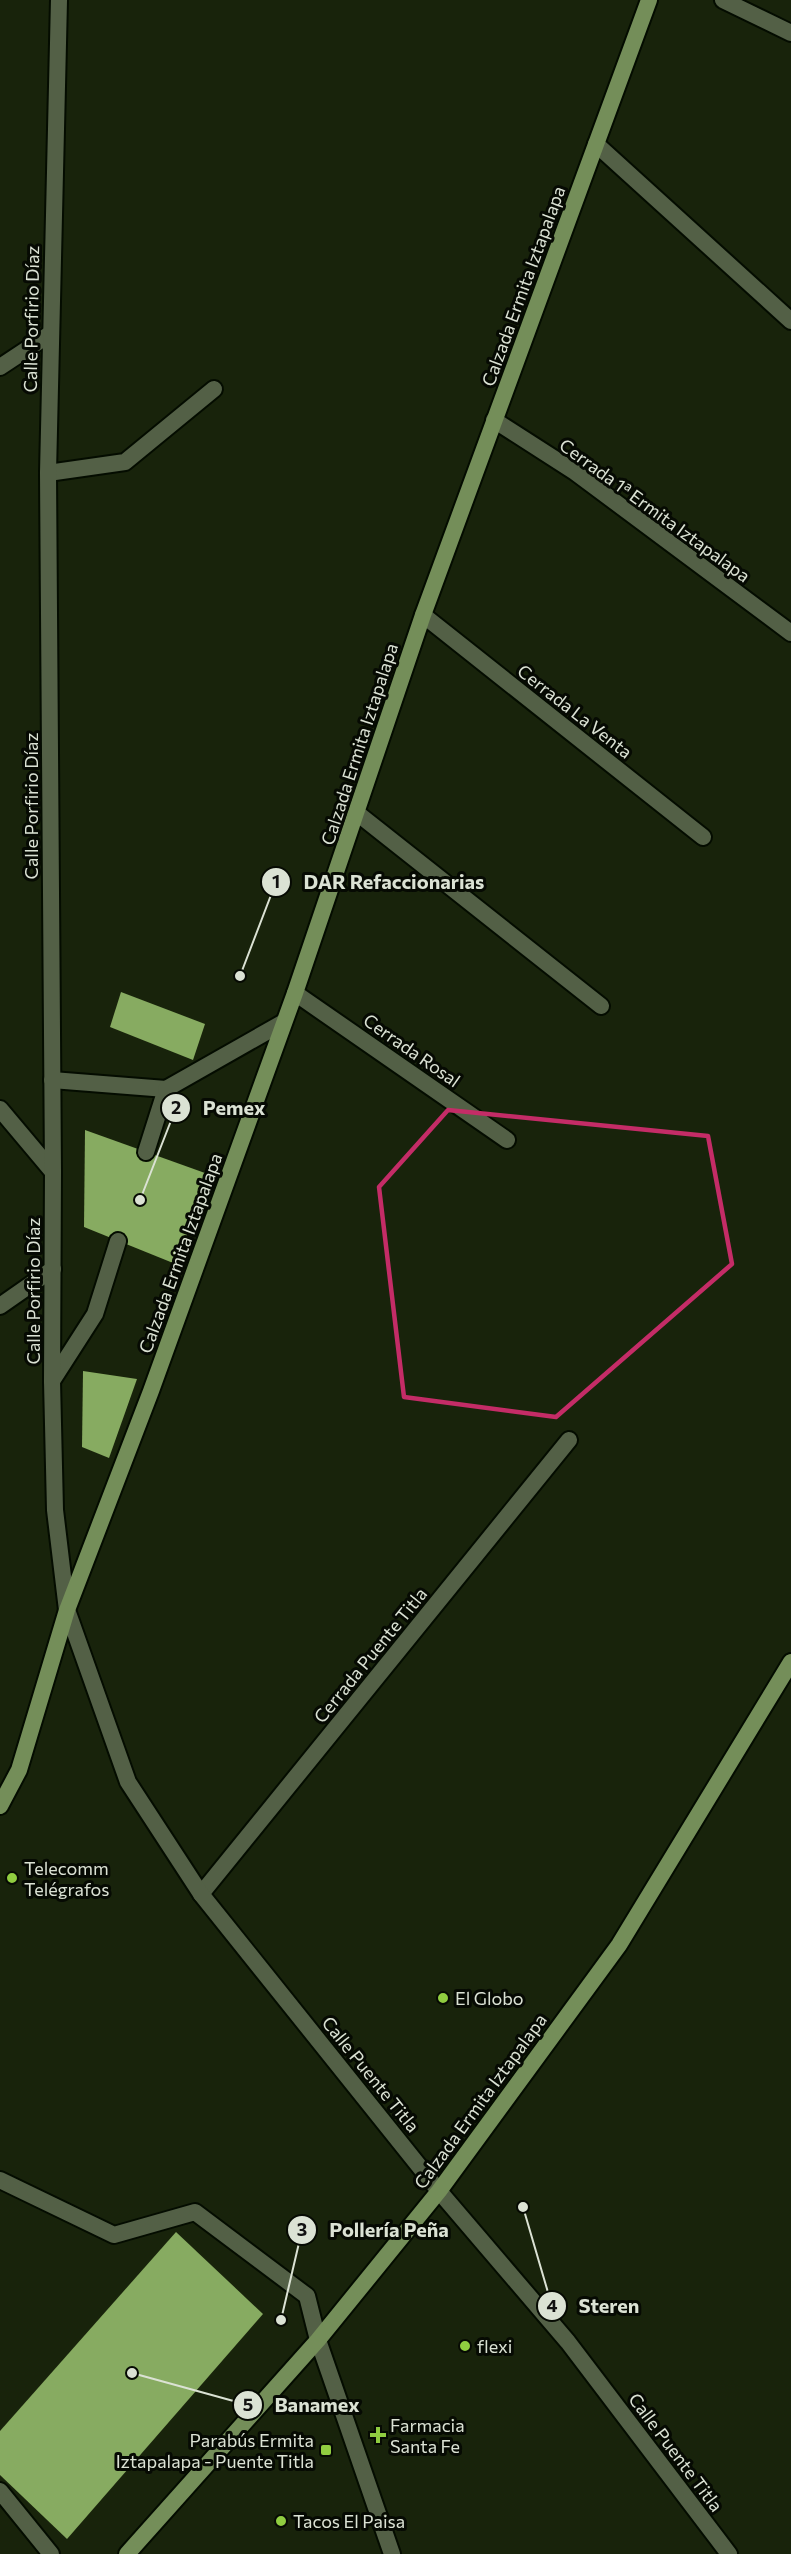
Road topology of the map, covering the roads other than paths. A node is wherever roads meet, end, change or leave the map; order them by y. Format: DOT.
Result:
graph roads {
  1 [pos="59,0"];
  2 [pos="649,0"];
  3 [pos="723,0"];
  4 [pos="791,33"];
  5 [pos="596,144"];
  6 [pos="791,321"];
  7 [pos="50,334"];
  8 [pos="0,368"];
  9 [pos="214,389"];
  10 [pos="494,420"];
  11 [pos="48,473"];
  12 [pos="423,615"];
  13 [pos="791,633"];
  14 [pos="357,813"];
  15 [pos="703,837"];
  16 [pos="295,993"];
  17 [pos="602,1006"];
  18 [pos="284,1022"];
  19 [pos="52,1080"];
  20 [pos="166,1089"];
  21 [pos="0,1109"];
  22 [pos="507,1140"];
  23 [pos="146,1152"];
  24 [pos="53,1172"];
  25 [pos="118,1241"];
  26 [pos="53,1269"];
  27 [pos="0,1306"];
  28 [pos="52,1381"];
  29 [pos="569,1440"];
  30 [pos="67,1610"];
  31 [pos="791,1662"];
  32 [pos="0,1806"];
  33 [pos="201,1894"];
  34 [pos="0,2180"];
  35 [pos="439,2191"];
  36 [pos="318,2340"];
  37 [pos="0,2491"];
  38 [pos="51,2554"];
  39 [pos="128,2554"];
  40 [pos="392,2554"];
  41 [pos="729,2554"];
  1 -- 7 [label="street, Calle Porfirio Díaz"];
  2 -- 5 [label="main road, Calzada Ermita Iztapalapa"];
  3 -- 4 [label="street"];
  5 -- 6 [label="street"];
  5 -- 10 [label="main road, Calzada Ermita Iztapalapa"];
  7 -- 8 [label="street"];
  7 -- 11 [label="street, Calle Porfirio Díaz"];
  9 -- 11 [label="street"];
  10 -- 12 [label="main road, Calzada Ermita Iztapalapa"];
  10 -- 13 [label="street, Cerrada 1ª Ermita Iztapalapa"];
  11 -- 19 [label="street, Calle Porfirio Díaz"];
  12 -- 14 [label="main road, Calzada Ermita Iztapalapa"];
  12 -- 15 [label="street, Cerrada La Venta"];
  14 -- 16 [label="main road, Calzada Ermita Iztapalapa"];
  14 -- 17 [label="street"];
  16 -- 18 [label="main road, Calzada Ermita Iztapalapa"];
  16 -- 22 [label="street, Cerrada Rosal"];
  18 -- 20 [label="street"];
  18 -- 30 [label="main road, Calzada Ermita Iztapalapa"];
  19 -- 20 [label="street"];
  19 -- 24 [label="street, Calle Porfirio Díaz"];
  20 -- 23 [label="street"];
  21 -- 24 [label="street"];
  24 -- 26 [label="street, Calle Porfirio Díaz"];
  25 -- 28 [label="street"];
  26 -- 27 [label="street"];
  26 -- 28 [label="street, Calle Porfirio Díaz"];
  28 -- 30 [label="street, Calle Porfirio Díaz"];
  29 -- 33 [label="street, Cerrada Puente Titla"];
  30 -- 32 [label="main road, Calzada Ermita Iztapalapa"];
  30 -- 33 [label="street, Calle Puente Titla"];
  31 -- 35 [label="main road, Calzada Ermita Iztapalapa"];
  33 -- 35 [label="street, Calle Puente Titla"];
  34 -- 36 [label="street"];
  35 -- 36 [label="main road, Calzada Ermita Iztapalapa"];
  35 -- 41 [label="street, Calle Puente Titla"];
  36 -- 39 [label="main road, Calzada Ermita Iztapalapa"];
  36 -- 40 [label="street"];
  37 -- 38 [label="street"];
}
